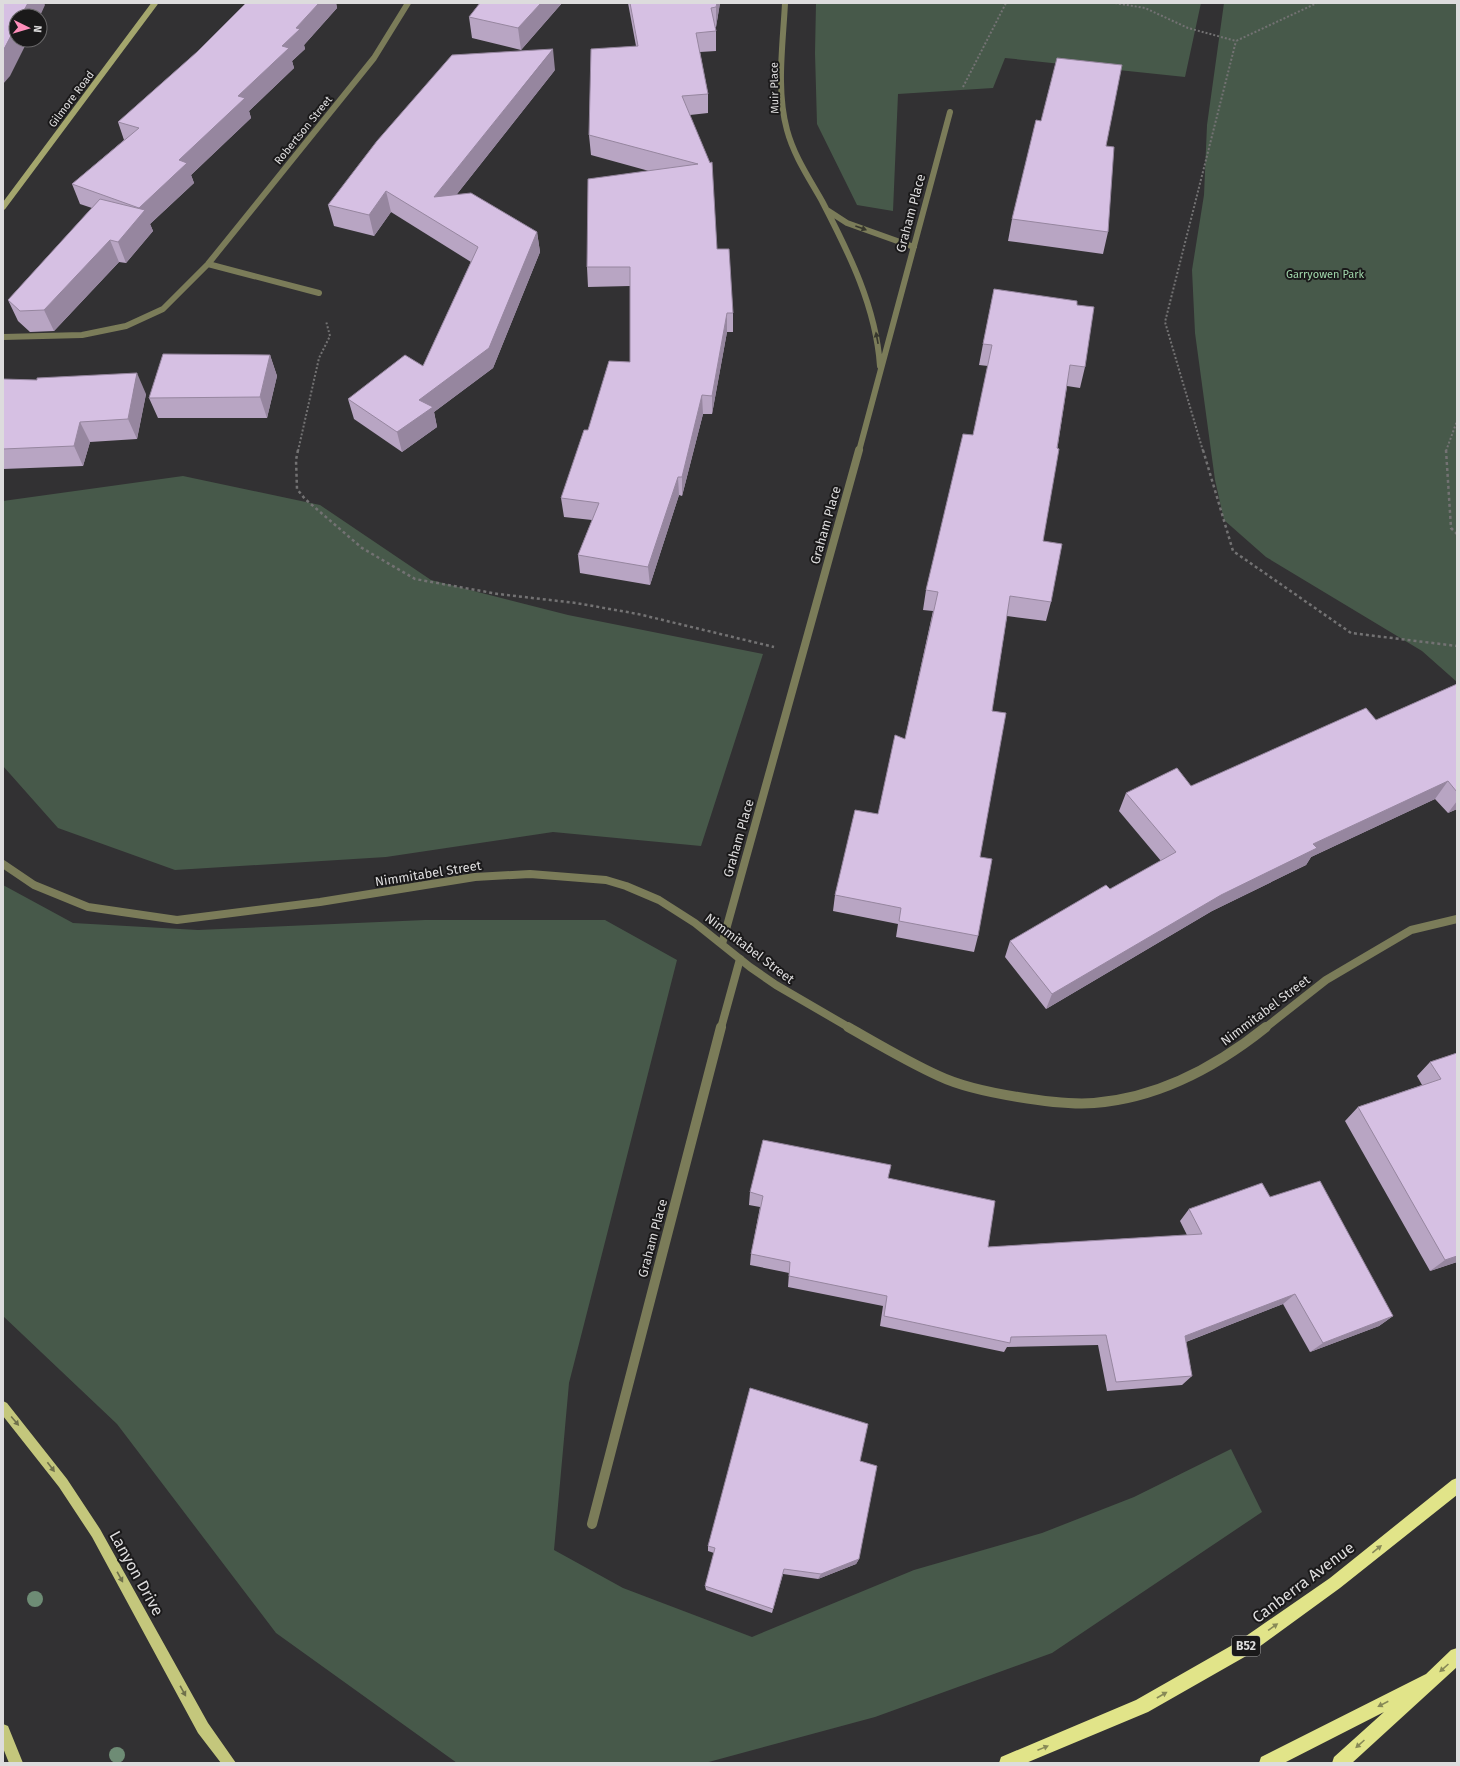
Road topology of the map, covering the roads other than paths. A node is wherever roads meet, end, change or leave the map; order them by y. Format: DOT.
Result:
graph roads {
  1 [pos="155,3"];
  2 [pos="408,3"];
  3 [pos="785,3"];
  4 [pos="950,112"];
  5 [pos="3,207"];
  6 [pos="827,210"];
  7 [pos="914,247"];
  8 [pos="208,264"];
  9 [pos="319,294"];
  10 [pos="3,337"];
  11 [pos="880,376"];
  12 [pos="3,864"];
  13 [pos="1457,919"];
  14 [pos="722,944"];
  15 [pos="740,959"];
  16 [pos="3,1407"];
  17 [pos="1457,1485"];
  18 [pos="592,1524"];
  19 [pos="1457,1656"];
  20 [pos="1430,1680"];
  21 [pos="3,1730"];
  22 [pos="16,1763"];
  23 [pos="229,1763"];
  24 [pos="1007,1763"];
  25 [pos="1267,1763"];
  26 [pos="1340,1763"];
  1 -- 5 [label="street, Gilmore Road"];
  2 -- 8 [label="street, Robertson Street"];
  3 -- 6 [label="street, Muir Place"];
  4 -- 7 [label="street, Graham Place"];
  6 -- 7 [label="street, Muir Place, one-way"];
  11 -- 6 [label="street, Muir Place, one-way"];
  7 -- 11 [label="street, Graham Place"];
  8 -- 9 [label="street"];
  8 -- 10 [label="street, Robertson Street"];
  11 -- 14 [label="street, Graham Place"];
  12 -- 14 [label="street, Nimmitabel Street"];
  13 -- 15 [label="street, Nimmitabel Street"];
  14 -- 15 [label="street, Nimmitabel Street"];
  15 -- 18 [label="street, Graham Place"];
  16 -- 23 [label="main road, Lanyon Drive, one-way"];
  24 -- 17 [label="highway, Canberra Avenue / B52, one-way"];
  19 -- 20 [label="highway, one-way"];
  20 -- 25 [label="highway, one-way"];
  20 -- 26 [label="highway, one-way"];
  21 -- 22 [label="main road"];
}
